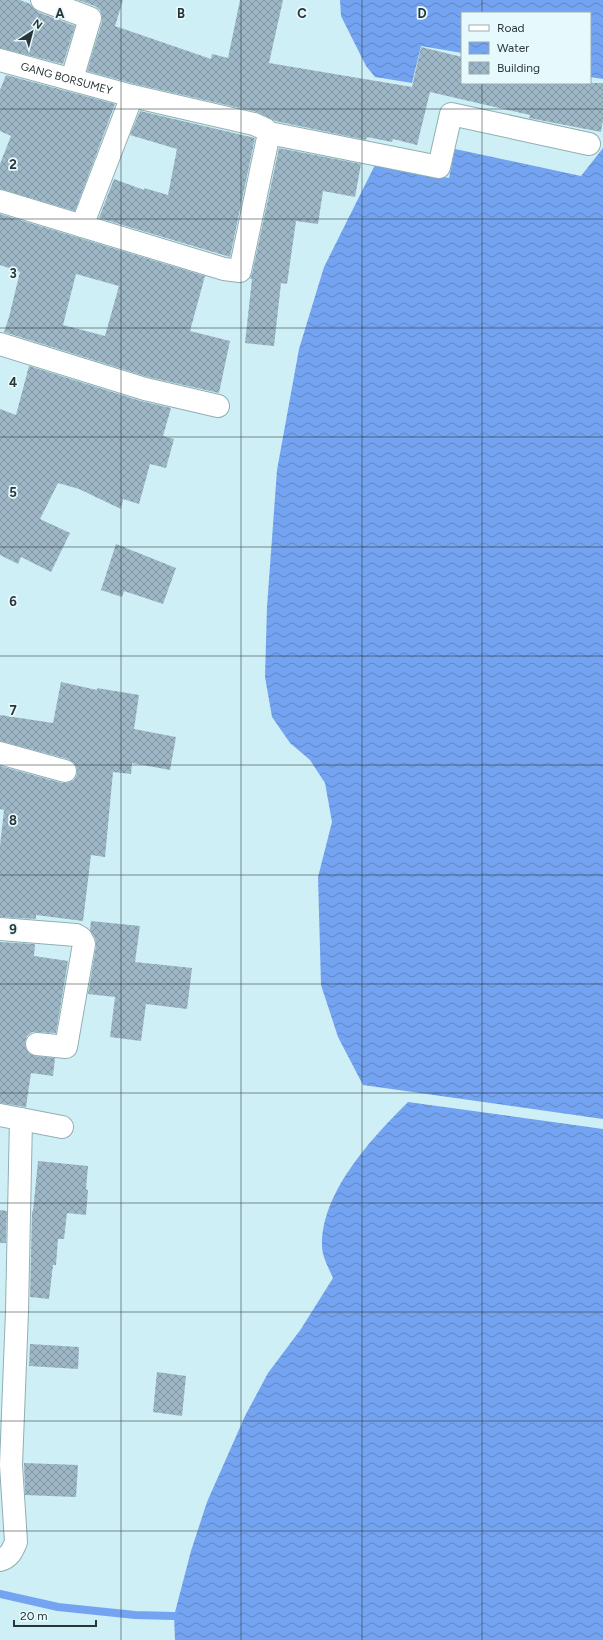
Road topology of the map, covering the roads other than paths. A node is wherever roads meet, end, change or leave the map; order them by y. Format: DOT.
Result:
graph roads {
  1 [pos="42,0"];
  2 [pos="0,60"];
  3 [pos="73,76"];
  4 [pos="132,96"];
  5 [pos="268,134"];
  6 [pos="589,144"];
  7 [pos="0,201"];
  8 [pos="82,226"];
  9 [pos="0,344"];
  10 [pos="218,406"];
  11 [pos="0,753"];
  12 [pos="65,771"];
  13 [pos="0,930"];
  14 [pos="37,1044"];
  15 [pos="0,1115"];
  16 [pos="21,1119"];
  17 [pos="62,1127"];
  18 [pos="9,1310"];
  19 [pos="8,1381"];
  20 [pos="6,1465"];
  21 [pos="0,1560"];
  1 -- 3 [label="street"];
  2 -- 3 [label="street, GANG BORSUMEY"];
  3 -- 4 [label="street, GANG BORSUMEY"];
  4 -- 5 [label="street, GANG BORSUMEY"];
  4 -- 8 [label="street"];
  5 -- 6 [label="street"];
  5 -- 8 [label="street"];
  7 -- 8 [label="street"];
  9 -- 10 [label="street"];
  11 -- 12 [label="street"];
  13 -- 14 [label="street"];
  15 -- 16 [label="street"];
  16 -- 17 [label="street"];
  16 -- 18 [label="street"];
  18 -- 19 [label="street"];
  19 -- 20 [label="street"];
  20 -- 21 [label="street"];
}
